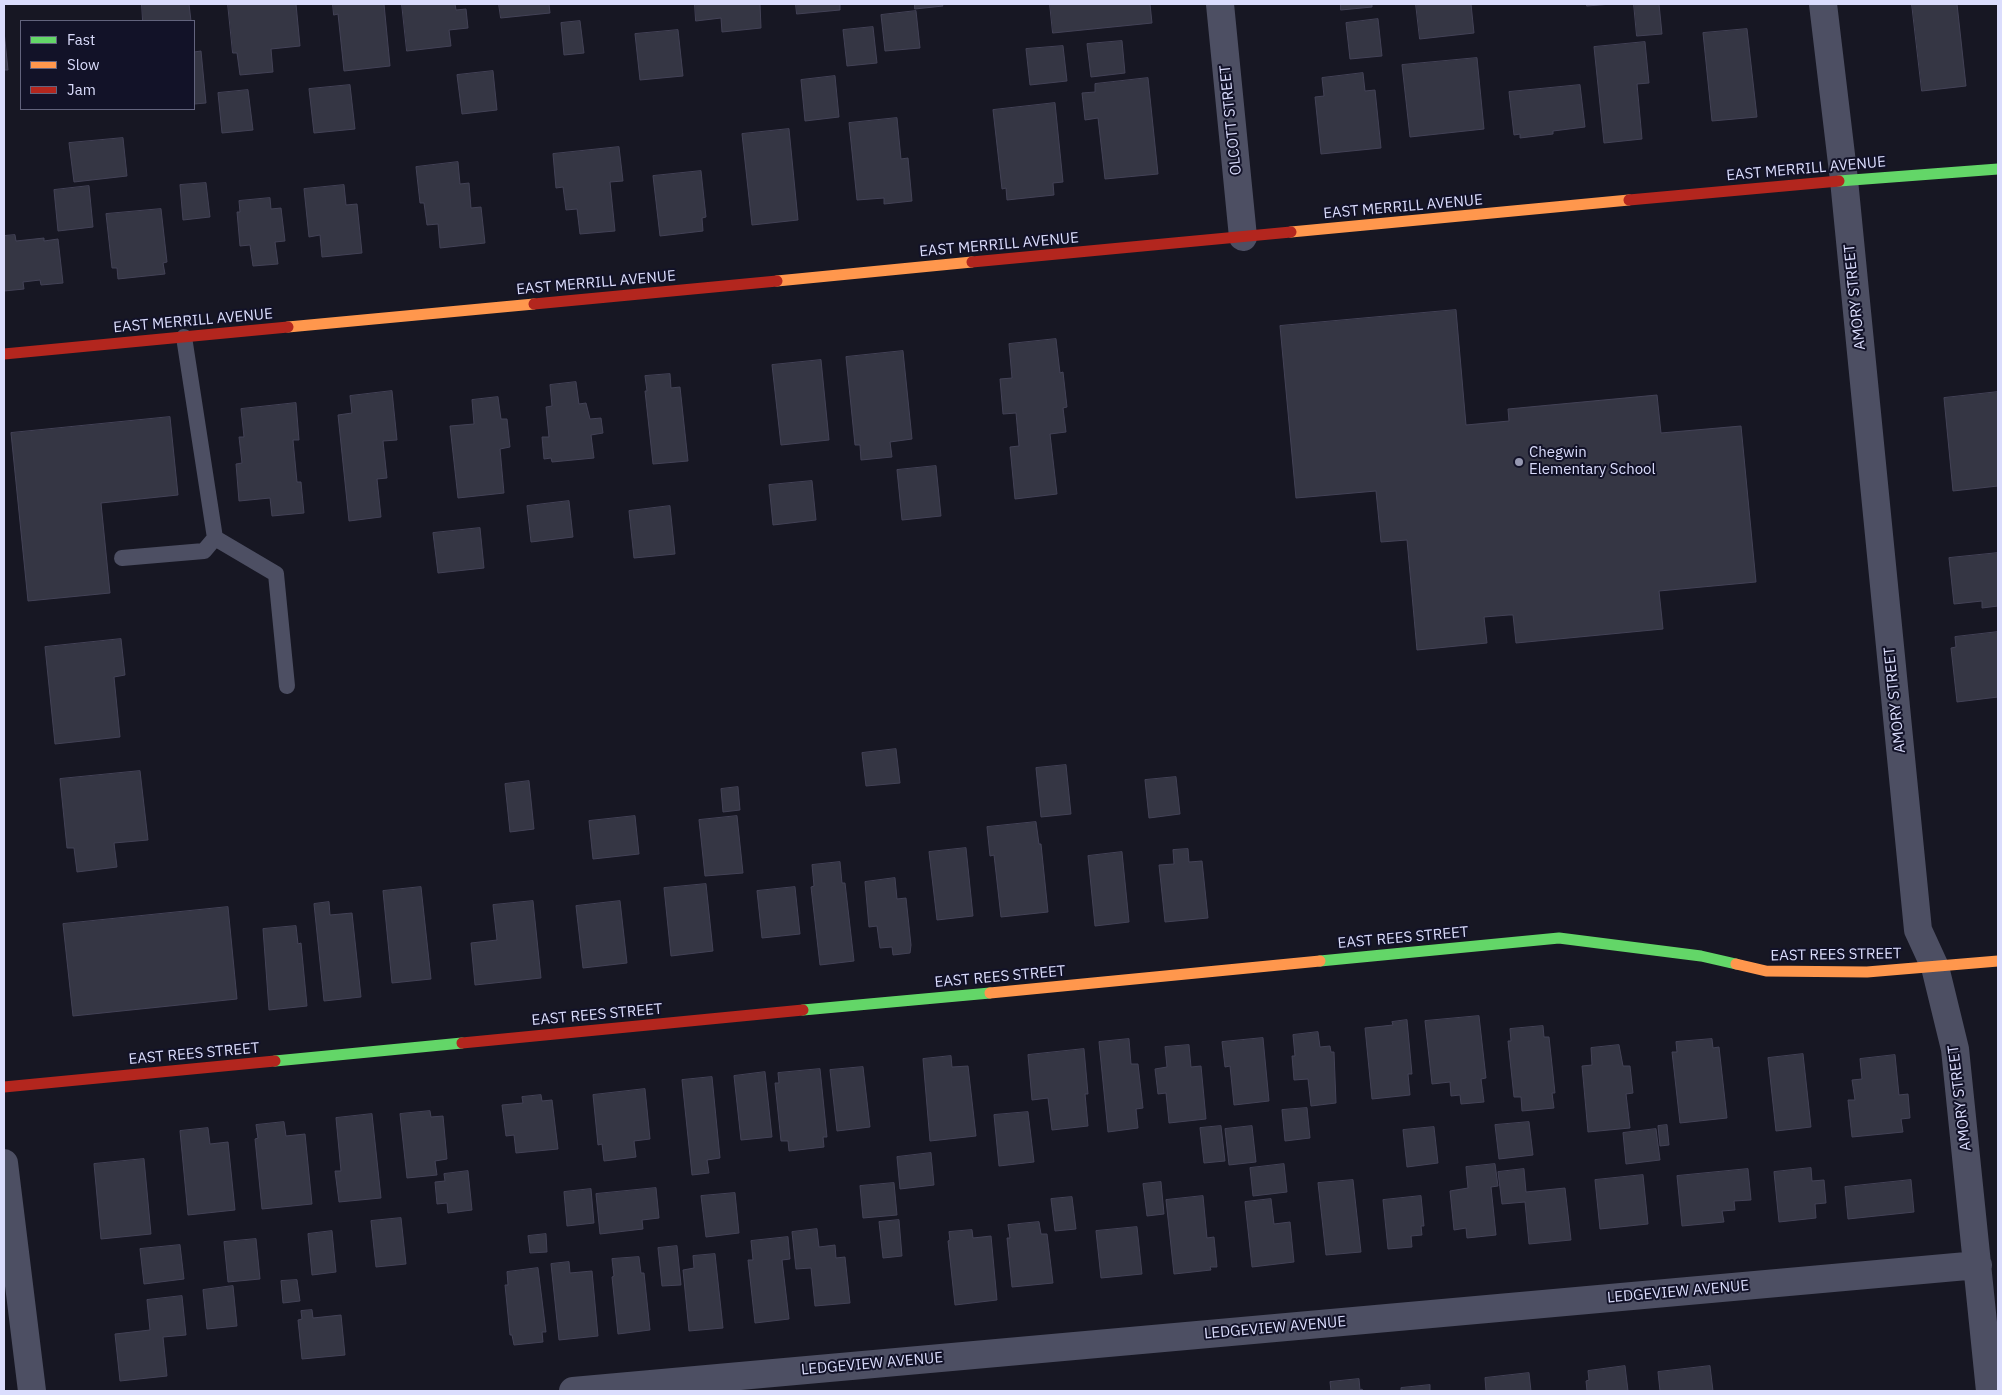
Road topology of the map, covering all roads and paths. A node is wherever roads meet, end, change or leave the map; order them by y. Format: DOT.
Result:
graph roads {
  1 [pos="1220,4"];
  2 [pos="1823,4"];
  3 [pos="1998,169"];
  4 [pos="1844,180"];
  5 [pos="1243,237"];
  6 [pos="184,337"];
  7 [pos="4,354"];
  8 [pos="215,538"];
  9 [pos="122,558"];
  10 [pos="287,686"];
  11 [pos="1998,961"];
  12 [pos="1935,967"];
  13 [pos="4,1087"];
  14 [pos="4,1163"];
  15 [pos="1978,1265"];
  16 [pos="13,1303"];
  17 [pos="32,1391"];
  18 [pos="572,1391"];
  19 [pos="1990,1391"];
  1 -- 5 [label="street, OLCOTT STREET"];
  2 -- 4 [label="street, AMORY STREET"];
  3 -- 4 [label="street, EAST MERRILL AVENUE"];
  4 -- 5 [label="street, EAST MERRILL AVENUE"];
  4 -- 12 [label="street, AMORY STREET"];
  5 -- 6 [label="street, EAST MERRILL AVENUE"];
  6 -- 7 [label="street, EAST MERRILL AVENUE"];
  6 -- 8 [label="lane"];
  8 -- 9 [label="lane"];
  8 -- 10 [label="lane"];
  11 -- 12 [label="street, EAST REES STREET"];
  12 -- 13 [label="street, EAST REES STREET"];
  12 -- 15 [label="street, AMORY STREET"];
  14 -- 16 [label="street"];
  15 -- 18 [label="street, LEDGEVIEW AVENUE"];
  15 -- 19 [label="street, AMORY STREET"];
  16 -- 17 [label="street"];
}
